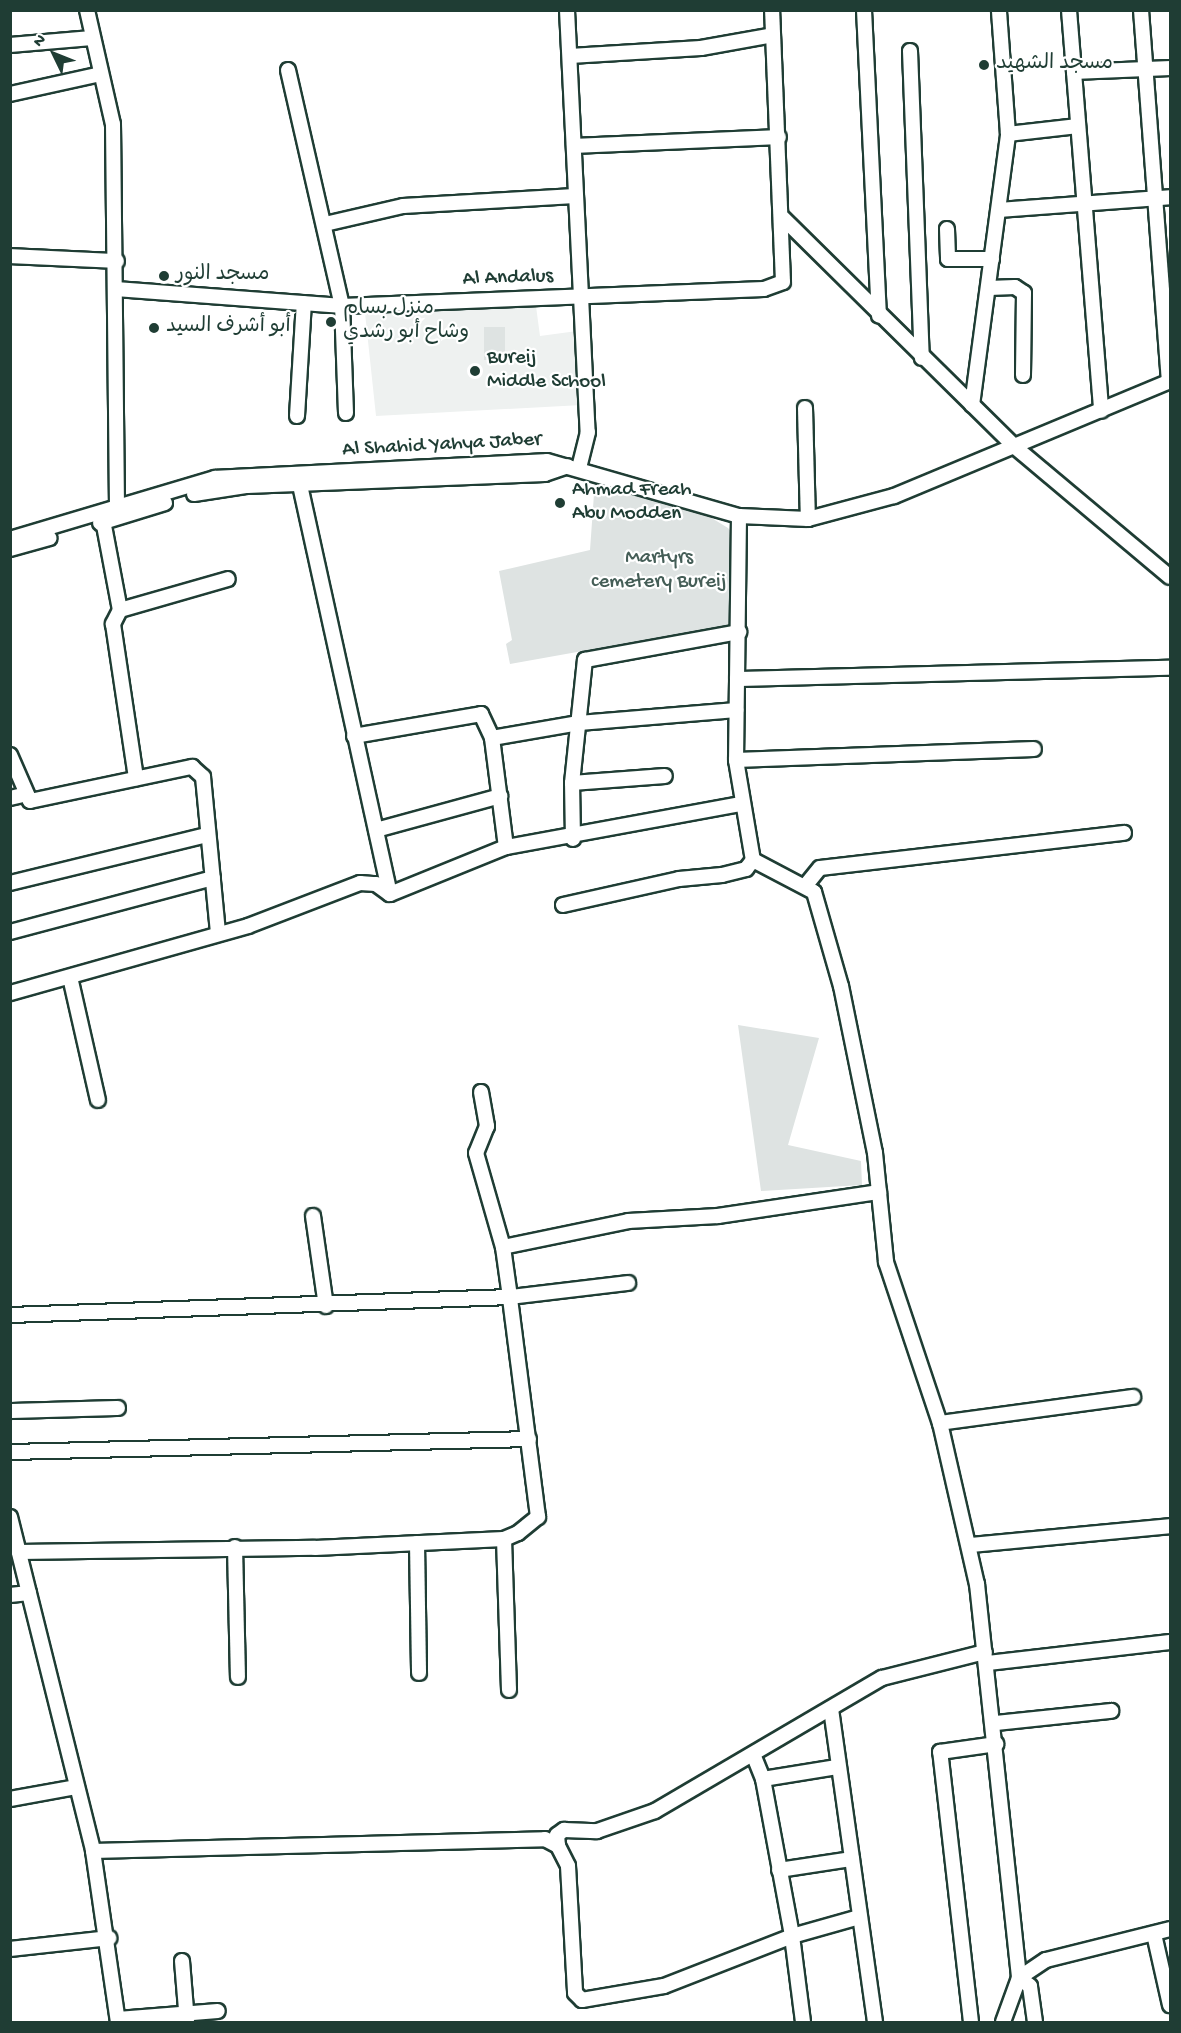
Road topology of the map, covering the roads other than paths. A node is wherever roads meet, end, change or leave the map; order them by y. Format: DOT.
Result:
graph roads {
  1 [pos="87,10"];
  2 [pos="567,10"];
  3 [pos="772,10"];
  4 [pos="864,10"];
  5 [pos="999,10"];
  6 [pos="1069,10"];
  7 [pos="1141,10"];
  8 [pos="773,35"];
  9 [pos="92,38"];
  10 [pos="10,45"];
  11 [pos="910,51"];
  12 [pos="570,56"];
  13 [pos="1146,68"];
  14 [pos="1170,68"];
  15 [pos="288,70"];
  16 [pos="1074,72"];
  17 [pos="101,74"];
  18 [pos="10,94"];
  19 [pos="1078,126"];
  20 [pos="1008,134"];
  21 [pos="778,136"];
  22 [pos="574,146"];
  23 [pos="575,196"];
  24 [pos="1170,197"];
  25 [pos="1152,198"];
  26 [pos="1081,207"];
  27 [pos="999,210"];
  28 [pos="783,218"];
  29 [pos="325,224"];
  30 [pos="947,229"];
  31 [pos="10,256"];
  32 [pos="992,259"];
  33 [pos="117,261"];
  34 [pos="990,288"];
  35 [pos="116,289"];
  36 [pos="581,297"];
  37 [pos="304,303"];
  38 [pos="342,306"];
  39 [pos="879,316"];
  40 [pos="1166,337"];
  41 [pos="922,358"];
  42 [pos="1023,375"];
  43 [pos="1170,381"];
  44 [pos="972,405"];
  45 [pos="805,408"];
  46 [pos="1101,411"];
  47 [pos="346,413"];
  48 [pos="297,416"];
  49 [pos="1015,447"];
  50 [pos="574,468"];
  51 [pos="299,479"];
  52 [pos="117,507"];
  53 [pos="739,516"];
  54 [pos="103,517"];
  55 [pos="808,519"];
  56 [pos="10,539"];
  57 [pos="10,549"];
  58 [pos="1170,577"];
  59 [pos="228,579"];
  60 [pos="120,610"];
  61 [pos="739,632"];
  62 [pos="1170,668"];
  63 [pos="738,679"];
  64 [pos="736,710"];
  65 [pos="579,723"];
  66 [pos="354,736"];
  67 [pos="492,738"];
  68 [pos="1034,749"];
  69 [pos="10,755"];
  70 [pos="736,760"];
  71 [pos="665,776"];
  72 [pos="136,778"];
  73 [pos="572,783"];
  74 [pos="27,794"];
  75 [pos="500,796"];
  76 [pos="10,798"];
  77 [pos="741,804"];
  78 [pos="376,830"];
  79 [pos="1124,833"];
  80 [pos="207,835"];
  81 [pos="573,839"];
  82 [pos="507,848"];
  83 [pos="753,860"];
  84 [pos="213,878"];
  85 [pos="10,883"];
  86 [pos="806,885"];
  87 [pos="390,894"];
  88 [pos="563,905"];
  89 [pos="10,932"];
  90 [pos="218,933"];
  91 [pos="70,977"];
  92 [pos="10,993"];
  93 [pos="481,1092"];
  94 [pos="98,1100"];
  95 [pos="879,1192"];
  96 [pos="313,1216"];
  97 [pos="503,1247"];
  98 [pos="628,1284"];
  99 [pos="510,1296"];
  100 [pos="327,1306"];
  101 [pos="10,1315"];
  102 [pos="1133,1397"];
  103 [pos="118,1408"];
  104 [pos="10,1412"];
  105 [pos="940,1423"];
  106 [pos="529,1439"];
  107 [pos="10,1452"];
  108 [pos="10,1517"];
  109 [pos="1170,1526"];
  110 [pos="504,1539"];
  111 [pos="417,1544"];
  112 [pos="970,1545"];
  113 [pos="235,1547"];
  114 [pos="19,1552"];
  115 [pos="29,1593"];
  116 [pos="10,1595"];
  117 [pos="1170,1642"];
  118 [pos="986,1657"];
  119 [pos="419,1672"];
  120 [pos="238,1677"];
  121 [pos="509,1690"];
  122 [pos="831,1708"];
  123 [pos="1111,1711"];
  124 [pos="996,1723"];
  125 [pos="996,1744"];
  126 [pos="753,1754"];
  127 [pos="837,1767"];
  128 [pos="762,1779"];
  129 [pos="77,1787"];
  130 [pos="10,1799"];
  131 [pos="558,1846"];
  132 [pos="93,1851"];
  133 [pos="852,1859"];
  134 [pos="779,1870"];
  135 [pos="859,1917"];
  136 [pos="1170,1929"];
  137 [pos="1154,1934"];
  138 [pos="792,1936"];
  139 [pos="109,1938"];
  140 [pos="10,1949"];
  141 [pos="182,1960"];
  142 [pos="1019,1978"];
  143 [pos="1170,2005"];
  144 [pos="218,2010"];
  145 [pos="187,2019"];
  146 [pos="118,2021"];
  147 [pos="803,2022"];
  148 [pos="875,2022"];
  149 [pos="971,2022"];
  150 [pos="1003,2022"];
  151 [pos="1035,2022"];
  1 -- 9 [label="street"];
  2 -- 12 [label="street"];
  3 -- 8 [label="street"];
  4 -- 39 [label="street"];
  5 -- 20 [label="street"];
  6 -- 16 [label="street"];
  7 -- 13 [label="street"];
  8 -- 12 [label="street"];
  8 -- 21 [label="street"];
  9 -- 10 [label="street"];
  9 -- 17 [label="street"];
  11 -- 41 [label="street"];
  12 -- 22 [label="street"];
  13 -- 14 [label="street"];
  13 -- 16 [label="street"];
  13 -- 25 [label="street"];
  15 -- 29 [label="street"];
  16 -- 19 [label="street"];
  17 -- 18 [label="street"];
  17 -- 33 [label="street"];
  19 -- 20 [label="street"];
  19 -- 26 [label="street"];
  20 -- 27 [label="street"];
  21 -- 22 [label="street"];
  21 -- 28 [label="street"];
  22 -- 23 [label="street"];
  23 -- 29 [label="street"];
  23 -- 36 [label="street"];
  24 -- 25 [label="street"];
  25 -- 26 [label="street"];
  25 -- 40 [label="street"];
  26 -- 27 [label="street"];
  26 -- 46 [label="street"];
  27 -- 32 [label="street"];
  28 -- 36 [label="street, Al Andalus"];
  28 -- 39 [label="street"];
  29 -- 38 [label="street"];
  30 -- 32 [label="street"];
  31 -- 33 [label="street"];
  32 -- 34 [label="street"];
  33 -- 35 [label="street"];
  34 -- 42 [label="street"];
  34 -- 44 [label="street"];
  35 -- 37 [label="street, Al Andalus"];
  35 -- 52 [label="street"];
  36 -- 38 [label="street, Al Andalus"];
  36 -- 50 [label="street"];
  37 -- 38 [label="street, Al Andalus"];
  37 -- 48 [label="street"];
  38 -- 47 [label="street"];
  39 -- 41 [label="street"];
  40 -- 43 [label="street"];
  41 -- 44 [label="street"];
  43 -- 46 [label="street, Al Shahid Yahya Jaber"];
  44 -- 49 [label="street"];
  45 -- 55 [label="street"];
  46 -- 49 [label="street, Al Shahid Yahya Jaber"];
  49 -- 55 [label="street, Al Shahid Yahya Jaber"];
  49 -- 58 [label="street"];
  50 -- 51 [label="street, Al Shahid Yahya Jaber"];
  50 -- 53 [label="street, Al Shahid Yahya Jaber"];
  51 -- 52 [label="street, Al Shahid Yahya Jaber"];
  51 -- 54 [label="street, Al Shahid Yahya Jaber"];
  51 -- 66 [label="street"];
  52 -- 54 [label="street, Al Shahid Yahya Jaber"];
  53 -- 55 [label="street, Al Shahid Yahya Jaber"];
  53 -- 61 [label="street"];
  54 -- 56 [label="street, Al Shahid Yahya Jaber"];
  54 -- 57 [label="street, Al Shahid Yahya Jaber"];
  54 -- 60 [label="street"];
  59 -- 60 [label="street"];
  60 -- 72 [label="street"];
  61 -- 63 [label="street"];
  61 -- 65 [label="street"];
  62 -- 63 [label="street"];
  63 -- 64 [label="street"];
  64 -- 65 [label="street"];
  64 -- 70 [label="street"];
  65 -- 67 [label="street"];
  65 -- 73 [label="street"];
  66 -- 67 [label="street"];
  66 -- 78 [label="street"];
  67 -- 75 [label="street"];
  68 -- 70 [label="street"];
  69 -- 74 [label="street"];
  70 -- 77 [label="street"];
  71 -- 73 [label="street"];
  72 -- 74 [label="street"];
  72 -- 80 [label="street"];
  73 -- 81 [label="street"];
  74 -- 76 [label="street"];
  75 -- 78 [label="street"];
  75 -- 82 [label="street"];
  77 -- 81 [label="street"];
  77 -- 83 [label="street"];
  78 -- 87 [label="street"];
  79 -- 86 [label="street"];
  80 -- 84 [label="street"];
  80 -- 85 [label="street"];
  81 -- 82 [label="street"];
  82 -- 87 [label="street"];
  83 -- 86 [label="street"];
  83 -- 88 [label="street"];
  84 -- 89 [label="street"];
  84 -- 90 [label="street"];
  86 -- 95 [label="street"];
  87 -- 90 [label="street"];
  90 -- 91 [label="street"];
  91 -- 92 [label="street"];
  91 -- 94 [label="street"];
  93 -- 97 [label="street"];
  95 -- 97 [label="street"];
  95 -- 105 [label="street"];
  96 -- 100 [label="street"];
  97 -- 99 [label="street"];
  98 -- 99 [label="street"];
  99 -- 100 [label="street"];
  99 -- 106 [label="street"];
  100 -- 101 [label="street"];
  102 -- 105 [label="street"];
  103 -- 104 [label="street"];
  105 -- 112 [label="street"];
  106 -- 107 [label="street"];
  106 -- 110 [label="street"];
  108 -- 114 [label="street"];
  109 -- 112 [label="street"];
  110 -- 111 [label="street"];
  110 -- 121 [label="street"];
  111 -- 113 [label="street"];
  111 -- 119 [label="street"];
  112 -- 118 [label="street"];
  113 -- 114 [label="street"];
  113 -- 120 [label="street"];
  114 -- 115 [label="street"];
  115 -- 116 [label="street"];
  115 -- 129 [label="street"];
  117 -- 118 [label="street"];
  118 -- 122 [label="street"];
  118 -- 124 [label="street"];
  122 -- 126 [label="street"];
  122 -- 127 [label="street"];
  123 -- 124 [label="street"];
  124 -- 125 [label="street"];
  125 -- 142 [label="street"];
  125 -- 149 [label="street"];
  126 -- 128 [label="street"];
  126 -- 131 [label="street"];
  127 -- 128 [label="street"];
  127 -- 133 [label="street"];
  128 -- 134 [label="street"];
  129 -- 130 [label="street"];
  129 -- 132 [label="street"];
  131 -- 132 [label="street"];
  131 -- 138 [label="street"];
  132 -- 139 [label="street"];
  133 -- 134 [label="street"];
  133 -- 135 [label="street"];
  134 -- 138 [label="street"];
  135 -- 138 [label="street"];
  135 -- 148 [label="street"];
  136 -- 137 [label="street"];
  137 -- 142 [label="street"];
  137 -- 143 [label="street"];
  138 -- 147 [label="street"];
  139 -- 140 [label="street"];
  139 -- 146 [label="street"];
  141 -- 145 [label="street"];
  142 -- 150 [label="street"];
  142 -- 151 [label="street"];
  144 -- 145 [label="street"];
  145 -- 146 [label="street"];
}
